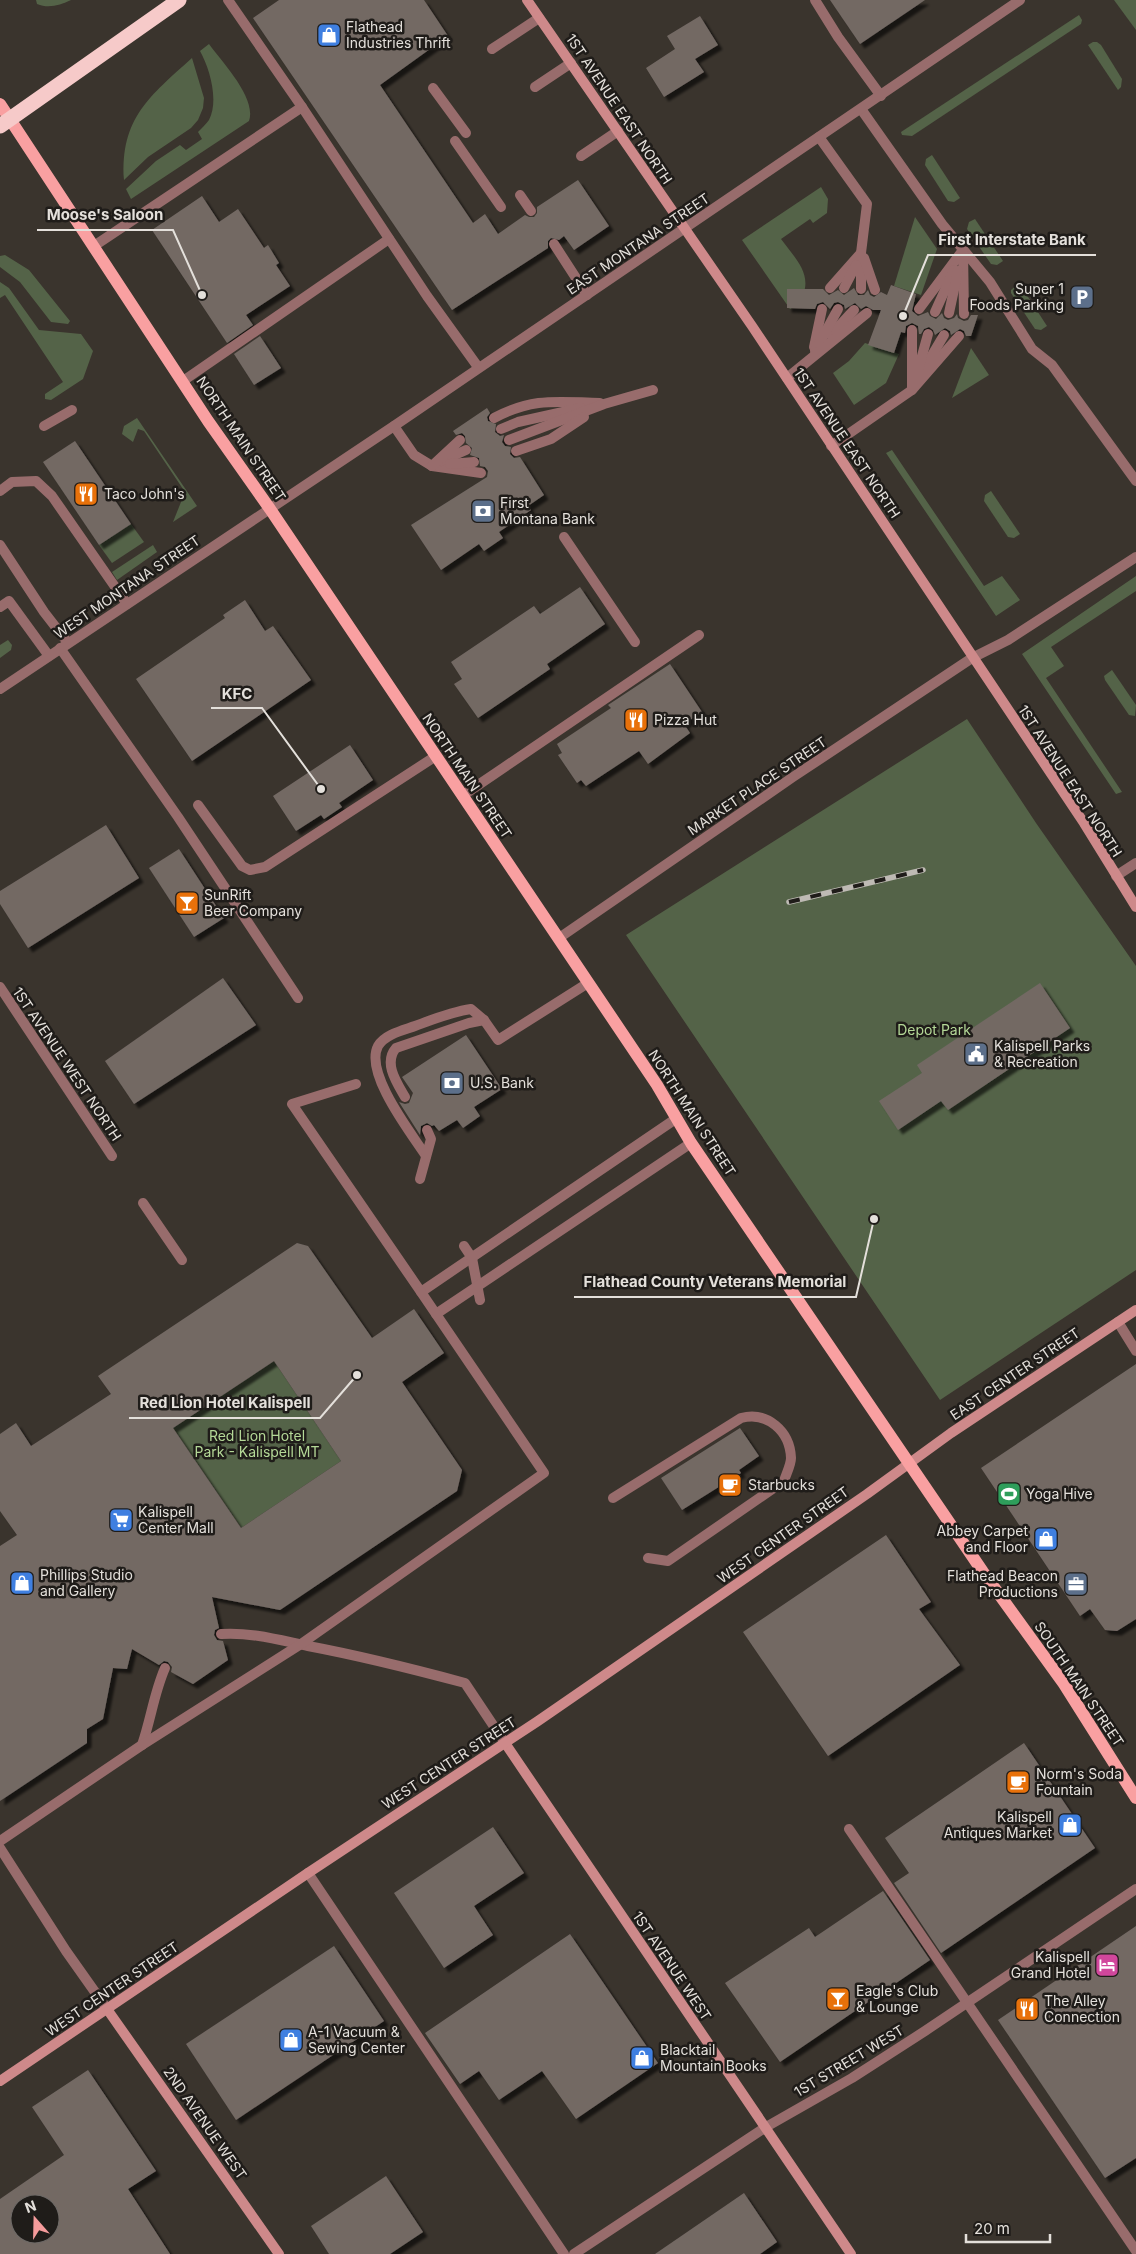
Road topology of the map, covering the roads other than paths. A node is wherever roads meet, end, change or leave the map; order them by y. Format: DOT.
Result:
graph roads {
  1 [pos="178,0"];
  2 [pos="228,0"];
  3 [pos="527,0"];
  4 [pos="815,0"];
  5 [pos="1020,0"];
  6 [pos="539,18"];
  7 [pos="492,49"];
  8 [pos="571,62"];
  9 [pos="535,87"];
  10 [pos="433,88"];
  11 [pos="881,96"];
  12 [pos="0,104"];
  13 [pos="302,107"];
  14 [pos="861,109"];
  15 [pos="5,122"];
  16 [pos="618,131"];
  17 [pos="466,133"];
  18 [pos="819,137"];
  19 [pos="455,141"];
  20 [pos="581,156"];
  21 [pos="520,195"];
  22 [pos="501,207"];
  23 [pos="531,211"];
  24 [pos="684,229"];
  25 [pos="389,238"];
  26 [pos="554,244"];
  27 [pos="94,246"];
  28 [pos="963,250"];
  29 [pos="862,253"];
  30 [pos="830,288"];
  31 [pos="844,288"];
  32 [pos="861,289"];
  33 [pos="875,290"];
  34 [pos="587,294"];
  35 [pos="822,309"];
  36 [pos="838,309"];
  37 [pos="919,309"];
  38 [pos="854,310"];
  39 [pos="935,312"];
  40 [pos="867,313"];
  41 [pos="949,313"];
  42 [pos="964,314"];
  43 [pos="912,330"];
  44 [pos="928,334"];
  45 [pos="944,335"];
  46 [pos="959,336"];
  47 [pos="812,356"];
  48 [pos="478,367"];
  49 [pos="786,378"];
  50 [pos="183,381"];
  51 [pos="653,390"];
  52 [pos="912,390"];
  53 [pos="604,404"];
  54 [pos="72,410"];
  55 [pos="494,418"];
  56 [pos="44,426"];
  57 [pos="394,426"];
  58 [pos="501,429"];
  59 [pos="460,440"];
  60 [pos="509,440"];
  61 [pos="831,446"];
  62 [pos="466,450"];
  63 [pos="516,451"];
  64 [pos="474,462"];
  65 [pos="432,466"];
  66 [pos="481,473"];
  67 [pos="1136,481"];
  68 [pos="0,491"];
  69 [pos="270,509"];
  70 [pos="564,537"];
  71 [pos="0,546"];
  72 [pos="1136,557"];
  73 [pos="127,604"];
  74 [pos="0,607"];
  75 [pos="699,635"];
  76 [pos="635,642"];
  77 [pos="64,646"];
  78 [pos="49,656"];
  79 [pos="972,658"];
  80 [pos="0,689"];
  81 [pos="436,756"];
  82 [pos="462,796"];
  83 [pos="198,805"];
  84 [pos="1136,863"];
  85 [pos="1116,876"];
  86 [pos="1136,907"];
  87 [pos="559,938"];
  88 [pos="588,982"];
  89 [pos="0,988"];
  90 [pos="298,998"];
  91 [pos="484,1020"];
  92 [pos="356,1084"];
  93 [pos="405,1097"];
  94 [pos="677,1118"];
  95 [pos="427,1130"];
  96 [pos="691,1143"];
  97 [pos="112,1156"];
  98 [pos="426,1156"];
  99 [pos="420,1179"];
  100 [pos="143,1203"];
  101 [pos="464,1246"];
  102 [pos="472,1258"];
  103 [pos="182,1260"];
  104 [pos="479,1286"];
  105 [pos="421,1292"];
  106 [pos="480,1300"];
  107 [pos="1136,1310"];
  108 [pos="436,1314"];
  109 [pos="1118,1322"];
  110 [pos="1136,1351"];
  111 [pos="910,1464"];
  112 [pos="613,1498"];
  113 [pos="648,1558"];
  114 [pos="221,1634"];
  115 [pos="301,1644"];
  116 [pos="165,1668"];
  117 [pos="505,1743"];
  118 [pos="142,1744"];
  119 [pos="1136,1798"];
  120 [pos="848,1829"];
  121 [pos="0,1841"];
  122 [pos="0,1848"];
  123 [pos="308,1873"];
  124 [pos="1136,1889"];
  125 [pos="966,2003"];
  126 [pos="107,2009"];
  127 [pos="0,2081"];
  128 [pos="766,2127"];
  129 [pos="1136,2252"];
  130 [pos="280,2254"];
  131 [pos="564,2254"];
  132 [pos="574,2254"];
  133 [pos="851,2254"];
  1 -- 15 [label="highway"];
  2 -- 13 [label="street"];
  3 -- 6 [label="street, 1ST AVENUE EAST NORTH"];
  4 -- 11 [label="street"];
  5 -- 11 [label="street, EAST MONTANA STREET"];
  6 -- 7 [label="street"];
  6 -- 8 [label="street, 1ST AVENUE EAST NORTH"];
  8 -- 9 [label="street"];
  8 -- 16 [label="street, 1ST AVENUE EAST NORTH"];
  10 -- 17 [label="street"];
  11 -- 14 [label="street, EAST MONTANA STREET"];
  12 -- 15 [label="main road, NORTH MAIN STREET"];
  13 -- 25 [label="street"];
  13 -- 27 [label="street"];
  14 -- 18 [label="street, EAST MONTANA STREET"];
  14 -- 28 [label="street"];
  15 -- 27 [label="main road, NORTH MAIN STREET"];
  16 -- 20 [label="street"];
  16 -- 24 [label="street, 1ST AVENUE EAST NORTH"];
  18 -- 24 [label="street, EAST MONTANA STREET"];
  18 -- 29 [label="street"];
  19 -- 22 [label="street"];
  21 -- 23 [label="street"];
  24 -- 34 [label="street, EAST MONTANA STREET"];
  24 -- 49 [label="street, 1ST AVENUE EAST NORTH"];
  25 -- 48 [label="street"];
  25 -- 50 [label="street"];
  26 -- 34 [label="street"];
  27 -- 50 [label="main road, NORTH MAIN STREET"];
  28 -- 37 [label="street"];
  28 -- 39 [label="street"];
  28 -- 41 [label="street"];
  28 -- 42 [label="street"];
  28 -- 67 [label="street"];
  29 -- 30 [label="street"];
  29 -- 31 [label="street"];
  29 -- 32 [label="street"];
  29 -- 33 [label="street"];
  34 -- 48 [label="street, EAST MONTANA STREET"];
  35 -- 47 [label="street"];
  36 -- 47 [label="street"];
  38 -- 47 [label="street"];
  40 -- 47 [label="street"];
  43 -- 52 [label="street"];
  44 -- 52 [label="street"];
  45 -- 52 [label="street"];
  46 -- 52 [label="street"];
  47 -- 49 [label="street"];
  48 -- 57 [label="street, EAST MONTANA STREET"];
  49 -- 61 [label="street, 1ST AVENUE EAST NORTH"];
  50 -- 69 [label="main road, NORTH MAIN STREET"];
  51 -- 53 [label="street"];
  52 -- 61 [label="street"];
  53 -- 55 [label="street"];
  53 -- 58 [label="street"];
  53 -- 60 [label="street"];
  53 -- 63 [label="street"];
  54 -- 56 [label="street"];
  57 -- 65 [label="street"];
  57 -- 69 [label="street, EAST MONTANA STREET"];
  59 -- 65 [label="street"];
  61 -- 79 [label="street, 1ST AVENUE EAST NORTH"];
  62 -- 65 [label="street"];
  64 -- 65 [label="street"];
  65 -- 66 [label="street"];
  68 -- 73 [label="street"];
  69 -- 73 [label="street, WEST MONTANA STREET"];
  69 -- 81 [label="main road, NORTH MAIN STREET"];
  70 -- 76 [label="street"];
  71 -- 77 [label="street"];
  72 -- 79 [label="street, MARKET PLACE STREET"];
  73 -- 77 [label="street, WEST MONTANA STREET"];
  74 -- 78 [label="street"];
  75 -- 82 [label="street"];
  77 -- 78 [label="street, WEST MONTANA STREET"];
  77 -- 90 [label="street"];
  78 -- 80 [label="street, WEST MONTANA STREET"];
  79 -- 85 [label="street, 1ST AVENUE EAST NORTH"];
  79 -- 87 [label="street, MARKET PLACE STREET"];
  81 -- 82 [label="main road, NORTH MAIN STREET"];
  81 -- 83 [label="street"];
  82 -- 87 [label="main road, NORTH MAIN STREET"];
  84 -- 85 [label="street"];
  85 -- 86 [label="street, 1ST AVENUE EAST NORTH"];
  87 -- 88 [label="main road, NORTH MAIN STREET"];
  88 -- 91 [label="street"];
  88 -- 94 [label="main road, NORTH MAIN STREET"];
  89 -- 97 [label="street, 1ST AVENUE WEST NORTH"];
  91 -- 93 [label="street"];
  91 -- 98 [label="street"];
  92 -- 105 [label="street"];
  94 -- 96 [label="main road, NORTH MAIN STREET"];
  94 -- 102 [label="street"];
  95 -- 98 [label="street"];
  96 -- 104 [label="street"];
  96 -- 111 [label="main road, NORTH MAIN STREET"];
  98 -- 99 [label="street"];
  100 -- 103 [label="street"];
  101 -- 102 [label="street"];
  102 -- 104 [label="street"];
  102 -- 105 [label="street"];
  104 -- 106 [label="street"];
  104 -- 108 [label="street"];
  105 -- 108 [label="street"];
  107 -- 109 [label="street, EAST CENTER STREET"];
  108 -- 115 [label="street"];
  109 -- 110 [label="street"];
  109 -- 111 [label="street, EAST CENTER STREET"];
  111 -- 117 [label="street, WEST CENTER STREET"];
  111 -- 119 [label="main road, SOUTH MAIN STREET"];
  112 -- 113 [label="street"];
  114 -- 115 [label="street"];
  115 -- 117 [label="street"];
  115 -- 118 [label="street"];
  116 -- 118 [label="street"];
  117 -- 123 [label="street, WEST CENTER STREET"];
  117 -- 128 [label="street, 1ST AVENUE WEST"];
  118 -- 121 [label="street"];
  120 -- 125 [label="street"];
  122 -- 126 [label="street"];
  123 -- 126 [label="street, WEST CENTER STREET"];
  123 -- 131 [label="street"];
  124 -- 125 [label="street, 1ST STREET WEST"];
  125 -- 128 [label="street, 1ST STREET WEST"];
  125 -- 129 [label="street"];
  126 -- 127 [label="street, WEST CENTER STREET"];
  126 -- 130 [label="street, 2ND AVENUE WEST"];
  128 -- 132 [label="street, 1ST STREET WEST"];
  128 -- 133 [label="street, 1ST AVENUE WEST"];
}
